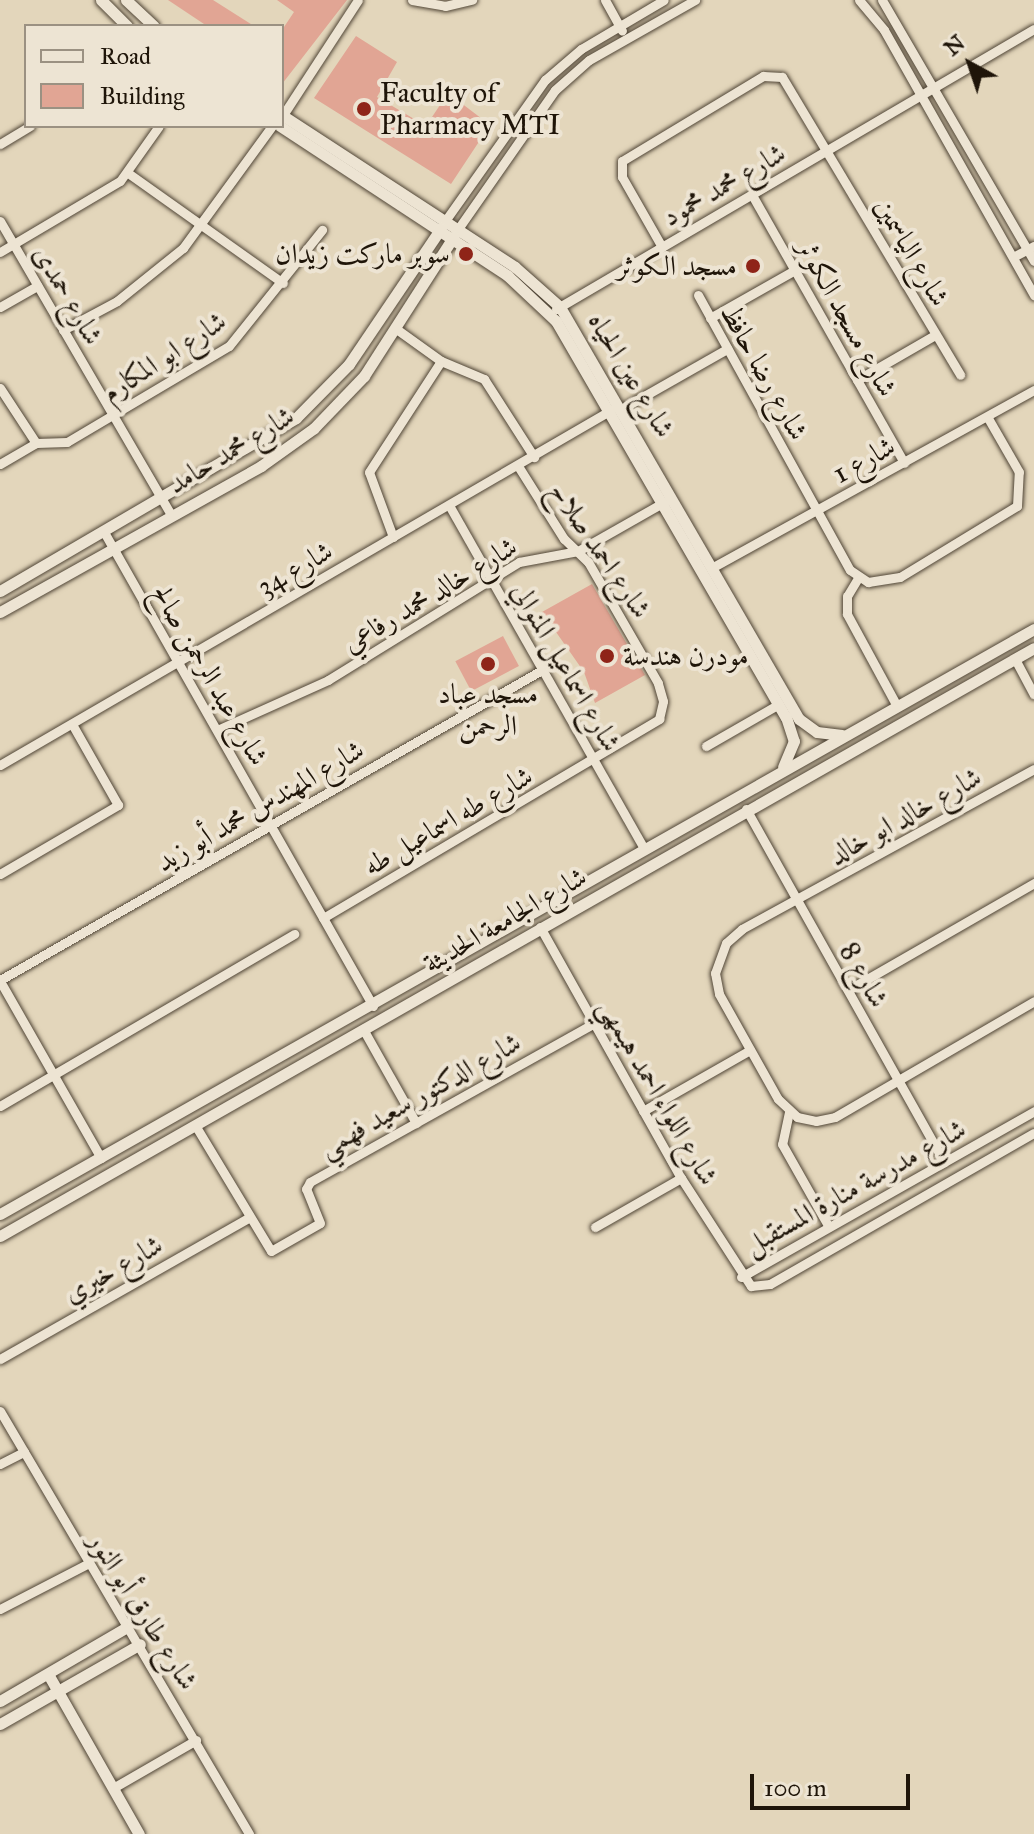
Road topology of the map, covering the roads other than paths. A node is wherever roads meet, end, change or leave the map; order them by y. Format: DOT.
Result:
graph roads {
  1 [pos="101,0"];
  2 [pos="358,0"];
  3 [pos="412,0"];
  4 [pos="472,0"];
  5 [pos="605,0"];
  6 [pos="664,0"];
  7 [pos="695,0"];
  8 [pos="859,0"];
  9 [pos="882,0"];
  10 [pos="130,1"];
  11 [pos="122,24"];
  12 [pos="152,24"];
  13 [pos="619,26"];
  14 [pos="1034,29"];
  15 [pos="626,38"];
  16 [pos="906,39"];
  17 [pos="894,47"];
  18 [pos="934,88"];
  19 [pos="921,95"];
  20 [pos="524,104"];
  21 [pos="284,112"];
  22 [pos="535,112"];
  23 [pos="284,116"];
  24 [pos="27,128"];
  25 [pos="158,128"];
  26 [pos="271,128"];
  27 [pos="283,128"];
  28 [pos="0,144"];
  29 [pos="827,150"];
  30 [pos="128,173"];
  31 [pos="752,195"];
  32 [pos="0,221"];
  33 [pos="445,221"];
  34 [pos="202,227"];
  35 [pos="458,229"];
  36 [pos="322,230"];
  37 [pos="438,232"];
  38 [pos="451,240"];
  39 [pos="13,245"];
  40 [pos="662,247"];
  41 [pos="1031,248"];
  42 [pos="0,252"];
  43 [pos="1013,257"];
  44 [pos="1034,261"];
  45 [pos="795,270"];
  46 [pos="283,283"];
  47 [pos="37,286"];
  48 [pos="698,295"];
  49 [pos="1034,295"];
  50 [pos="0,307"];
  51 [pos="555,310"];
  52 [pos="710,318"];
  53 [pos="395,328"];
  54 [pos="63,330"];
  55 [pos="935,335"];
  56 [pos="727,349"];
  57 [pos="441,361"];
  58 [pos="960,375"];
  59 [pos="857,380"];
  60 [pos="0,388"];
  61 [pos="1034,390"];
  62 [pos="617,409"];
  63 [pos="114,416"];
  64 [pos="988,418"];
  65 [pos="36,443"];
  66 [pos="534,457"];
  67 [pos="904,463"];
  68 [pos="0,464"];
  69 [pos="518,466"];
  70 [pos="162,499"];
  71 [pos="666,501"];
  72 [pos="450,507"];
  73 [pos="816,511"];
  74 [pos="171,515"];
  75 [pos="104,532"];
  76 [pos="393,537"];
  77 [pos="113,548"];
  78 [pos="578,551"];
  79 [pos="715,566"];
  80 [pos="858,578"];
  81 [pos="491,580"];
  82 [pos="0,590"];
  83 [pos="5,609"];
  84 [pos="1034,629"];
  85 [pos="1034,648"];
  86 [pos="1015,659"];
  87 [pos="178,663"];
  88 [pos="542,670"];
  89 [pos="959,671"];
  90 [pos="966,686"];
  91 [pos="1034,694"];
  92 [pos="779,704"];
  93 [pos="897,706"];
  94 [pos="72,724"];
  95 [pos="217,730"];
  96 [pos="846,734"];
  97 [pos="706,746"];
  98 [pos="595,762"];
  99 [pos="0,765"];
  100 [pos="1034,769"];
  101 [pos="773,775"];
  102 [pos="746,809"];
  103 [pos="271,825"];
  104 [pos="644,849"];
  105 [pos="611,868"];
  106 [pos="0,874"];
  107 [pos="619,882"];
  108 [pos="1034,883"];
  109 [pos="798,901"];
  110 [pos="323,918"];
  111 [pos="540,927"];
  112 [pos="294,934"];
  113 [pos="0,980"];
  114 [pos="848,990"];
  115 [pos="1034,1001"];
  116 [pos="373,1006"];
  117 [pos="594,1023"];
  118 [pos="363,1029"];
  119 [pos="750,1050"];
  120 [pos="54,1076"];
  121 [pos="898,1080"];
  122 [pos="221,1091"];
  123 [pos="0,1106"];
  124 [pos="229,1106"];
  125 [pos="643,1111"];
  126 [pos="1034,1111"];
  127 [pos="789,1112"];
  128 [pos="416,1123"];
  129 [pos="195,1125"];
  130 [pos="1034,1133"];
  131 [pos="101,1158"];
  132 [pos="944,1162"];
  133 [pos="681,1178"];
  134 [pos="2,1209"];
  135 [pos="248,1218"];
  136 [pos="595,1227"];
  137 [pos="829,1227"];
  138 [pos="0,1236"];
  139 [pos="741,1277"];
  140 [pos="0,1359"];
  141 [pos="0,1411"];
  142 [pos="24,1452"];
  143 [pos="0,1464"];
  144 [pos="87,1564"];
  145 [pos="0,1609"];
  146 [pos="127,1627"];
  147 [pos="140,1644"];
  148 [pos="48,1674"];
  149 [pos="58,1691"];
  150 [pos="0,1701"];
  151 [pos="0,1724"];
  152 [pos="196,1740"];
  153 [pos="113,1788"];
  154 [pos="139,1834"];
  155 [pos="249,1834"];
  1 -- 11 [label="street"];
  2 -- 21 [label="street"];
  3 -- 4 [label="street"];
  5 -- 13 [label="street"];
  6 -- 13 [label="street"];
  7 -- 15 [label="street"];
  8 -- 17 [label="street"];
  9 -- 16 [label="street"];
  10 -- 11 [label="street"];
  10 -- 12 [label="street"];
  13 -- 15 [label="street"];
  13 -- 20 [label="street"];
  14 -- 18 [label="street, شارع محمد محمود"];
  15 -- 22 [label="street"];
  16 -- 17 [label="street"];
  16 -- 18 [label="street"];
  17 -- 19 [label="street"];
  18 -- 19 [label="street, شارع محمد محمود"];
  18 -- 41 [label="street"];
  19 -- 29 [label="street, شارع محمد محمود"];
  19 -- 43 [label="street"];
  20 -- 22 [label="street"];
  20 -- 33 [label="street"];
  22 -- 35 [label="street"];
  23 -- 33 [label="street, شارع عين الحياه"];
  24 -- 28 [label="street"];
  25 -- 30 [label="street"];
  26 -- 34 [label="street"];
  27 -- 37 [label="street, شارع عين الحياه"];
  29 -- 31 [label="street, شارع محمد محمود"];
  29 -- 40 [label="street, شارع الياسمين"];
  29 -- 55 [label="street, شارع الياسمين"];
  30 -- 34 [label="street"];
  30 -- 39 [label="street"];
  31 -- 40 [label="street, شارع محمد محمود"];
  31 -- 45 [label="street, شارع مسجد الكوثر"];
  32 -- 39 [label="street, شارع حمدى"];
  33 -- 35 [label="street, شارع عين الحياه"];
  33 -- 37 [label="street, شارع محمد حامد"];
  34 -- 46 [label="street"];
  34 -- 54 [label="street"];
  35 -- 38 [label="street, شارع محمد حامد"];
  35 -- 51 [label="street, شارع عين الحياه"];
  36 -- 46 [label="street, شارع ابو المكارم"];
  37 -- 38 [label="street, شارع عين الحياه"];
  37 -- 70 [label="street, شارع محمد حامد"];
  38 -- 51 [label="street, شارع عين الحياه"];
  38 -- 53 [label="street, شارع محمد حامد"];
  39 -- 42 [label="street"];
  39 -- 47 [label="street, شارع حمدى"];
  40 -- 51 [label="street, شارع محمد محمود"];
  41 -- 43 [label="street"];
  41 -- 44 [label="street"];
  43 -- 49 [label="street"];
  45 -- 52 [label="street"];
  45 -- 59 [label="street, شارع مسجد الكوثر"];
  46 -- 63 [label="street, شارع ابو المكارم"];
  47 -- 50 [label="street"];
  47 -- 54 [label="street, شارع حمدى"];
  48 -- 52 [label="street, شارع رضا حافظ"];
  51 -- 62 [label="street, شارع عين الحياه"];
  52 -- 56 [label="street, شارع رضا حافظ"];
  53 -- 57 [label="street"];
  53 -- 74 [label="street, شارع محمد حامد"];
  54 -- 63 [label="street, شارع حمدى"];
  55 -- 58 [label="street, شارع الياسمين"];
  55 -- 59 [label="street"];
  56 -- 62 [label="street, شارع 34"];
  56 -- 73 [label="street, شارع رضا حافظ"];
  57 -- 66 [label="street"];
  57 -- 76 [label="street"];
  59 -- 67 [label="street, شارع مسجد الكوثر"];
  60 -- 65 [label="street"];
  61 -- 64 [label="street, شارع 1"];
  62 -- 66 [label="street, شارع 34"];
  62 -- 71 [label="street, شارع عين الحياه"];
  62 -- 79 [label="street, شارع عين الحياه"];
  63 -- 65 [label="street, شارع ابو المكارم"];
  63 -- 70 [label="street, شارع حمدى"];
  64 -- 67 [label="street, شارع 1"];
  64 -- 80 [label="street"];
  65 -- 68 [label="street"];
  66 -- 69 [label="street, شارع 34"];
  67 -- 73 [label="street, شارع 1"];
  69 -- 72 [label="street, شارع 34"];
  69 -- 78 [label="street, شارع احمد صلاح"];
  70 -- 74 [label="street, شارع حمدى"];
  70 -- 75 [label="street, شارع محمد حامد"];
  71 -- 78 [label="street, شارع خالد محمد رفاعي"];
  71 -- 92 [label="street, شارع عين الحياه"];
  72 -- 76 [label="street, شارع 34"];
  72 -- 81 [label="street, شارع اسماعيل المنوالي"];
  73 -- 79 [label="street, شارع 1"];
  73 -- 80 [label="street, شارع رضا حافظ"];
  74 -- 77 [label="street, شارع محمد حامد"];
  75 -- 77 [label="street, شارع عبد الرحمن صالح"];
  75 -- 82 [label="street, شارع محمد حامد"];
  76 -- 87 [label="street, شارع 34"];
  77 -- 83 [label="street, شارع محمد حامد"];
  77 -- 87 [label="street, شارع عبد الرحمن صالح"];
  78 -- 81 [label="street, شارع خالد محمد رفاعي"];
  78 -- 98 [label="street, شارع احمد صلاح"];
  79 -- 96 [label="street, شارع عين الحياه"];
  80 -- 93 [label="street"];
  81 -- 88 [label="street, شارع اسماعيل المنوالي"];
  81 -- 95 [label="street, شارع خالد محمد رفاعي"];
  82 -- 83 [label="street"];
  84 -- 89 [label="street, شارع الجامعة الحديثة"];
  85 -- 86 [label="street, شارع الجامعة الحديثة"];
  86 -- 90 [label="street, شارع الجامعة الحديثة"];
  86 -- 91 [label="street"];
  87 -- 94 [label="street, شارع 34"];
  87 -- 95 [label="street, شارع عبد الرحمن صالح"];
  88 -- 98 [label="street, شارع اسماعيل المنوالي"];
  88 -- 103 [label="street, شارع المهندس محمد أبو زيد"];
  89 -- 90 [label="street"];
  89 -- 93 [label="street, شارع الجامعة الحديثة"];
  90 -- 102 [label="street, شارع الجامعة الحديثة"];
  92 -- 97 [label="street"];
  92 -- 101 [label="street, شارع عين الحياه"];
  93 -- 96 [label="street, شارع الجامعة الحديثة"];
  94 -- 99 [label="street, شارع 34"];
  94 -- 106 [label="street"];
  95 -- 103 [label="street, شارع عبد الرحمن صالح"];
  96 -- 101 [label="street, شارع الجامعة الحديثة"];
  98 -- 104 [label="street, شارع اسماعيل المنوالي"];
  98 -- 110 [label="street, شارع طه اسماعيل طه"];
  100 -- 109 [label="street, شارع خالد ابو خالد"];
  101 -- 104 [label="street, شارع الجامعة الحديثة"];
  102 -- 107 [label="street, شارع الجامعة الحديثة"];
  102 -- 109 [label="street, شارع 8"];
  103 -- 110 [label="street, شارع عبد الرحمن صالح"];
  103 -- 113 [label="street, شارع المهندس محمد أبو زيد"];
  104 -- 105 [label="street, شارع الجامعة الحديثة"];
  105 -- 107 [label="street"];
  105 -- 116 [label="street, شارع الجامعة الحديثة"];
  107 -- 111 [label="street, شارع الجامعة الحديثة"];
  108 -- 114 [label="street"];
  109 -- 114 [label="street, شارع 8"];
  109 -- 119 [label="street, شارع خالد ابو خالد"];
  110 -- 116 [label="street, شارع عبد الرحمن صالح"];
  111 -- 117 [label="street, شارع اللواء احمد هيمهي"];
  111 -- 118 [label="street, شارع الجامعة الحديثة"];
  112 -- 120 [label="street"];
  113 -- 120 [label="street"];
  114 -- 121 [label="street, شارع 8"];
  115 -- 121 [label="street"];
  116 -- 122 [label="street, شارع الجامعة الحديثة"];
  117 -- 125 [label="street, شارع اللواء احمد هيمهي"];
  117 -- 128 [label="street, شارع الدكتور سعيد فهمي"];
  118 -- 124 [label="street, شارع الجامعة الحديثة"];
  118 -- 128 [label="street"];
  119 -- 125 [label="street"];
  119 -- 127 [label="street, شارع خالد ابو خالد"];
  120 -- 123 [label="street"];
  120 -- 131 [label="street"];
  121 -- 127 [label="street"];
  121 -- 132 [label="street, شارع 8"];
  122 -- 124 [label="street"];
  122 -- 131 [label="street, شارع الجامعة الحديثة"];
  124 -- 129 [label="street, شارع الجامعة الحديثة"];
  125 -- 133 [label="street, شارع اللواء احمد هيمهي"];
  126 -- 132 [label="street, شارع مدرسة منارة المستقبل"];
  127 -- 137 [label="street"];
  128 -- 135 [label="street, شارع الدكتور سعيد فهمي"];
  129 -- 135 [label="street"];
  129 -- 138 [label="street, شارع الجامعة الحديثة"];
  130 -- 139 [label="street, شارع مدرسة منارة المستقبل"];
  131 -- 134 [label="street, شارع الجامعة الحديثة"];
  132 -- 137 [label="street, شارع مدرسة منارة المستقبل"];
  133 -- 136 [label="street"];
  133 -- 139 [label="street, شارع اللواء احمد هيمهي"];
  135 -- 140 [label="street, شارع خيري"];
  137 -- 139 [label="street, شارع مدرسة منارة المستقبل"];
  141 -- 142 [label="street, شارع طارق أبو النور"];
  142 -- 143 [label="street"];
  142 -- 144 [label="street, شارع طارق أبو النور"];
  144 -- 145 [label="street"];
  144 -- 146 [label="street, شارع طارق أبو النور"];
  146 -- 147 [label="street, شارع طارق أبو النور"];
  146 -- 148 [label="street"];
  147 -- 149 [label="street"];
  147 -- 152 [label="street, شارع طارق أبو النور"];
  148 -- 149 [label="street"];
  148 -- 150 [label="street"];
  149 -- 151 [label="street"];
  149 -- 153 [label="street"];
  152 -- 153 [label="street"];
  152 -- 155 [label="street, شارع طارق أبو النور"];
  153 -- 154 [label="street"];
}
